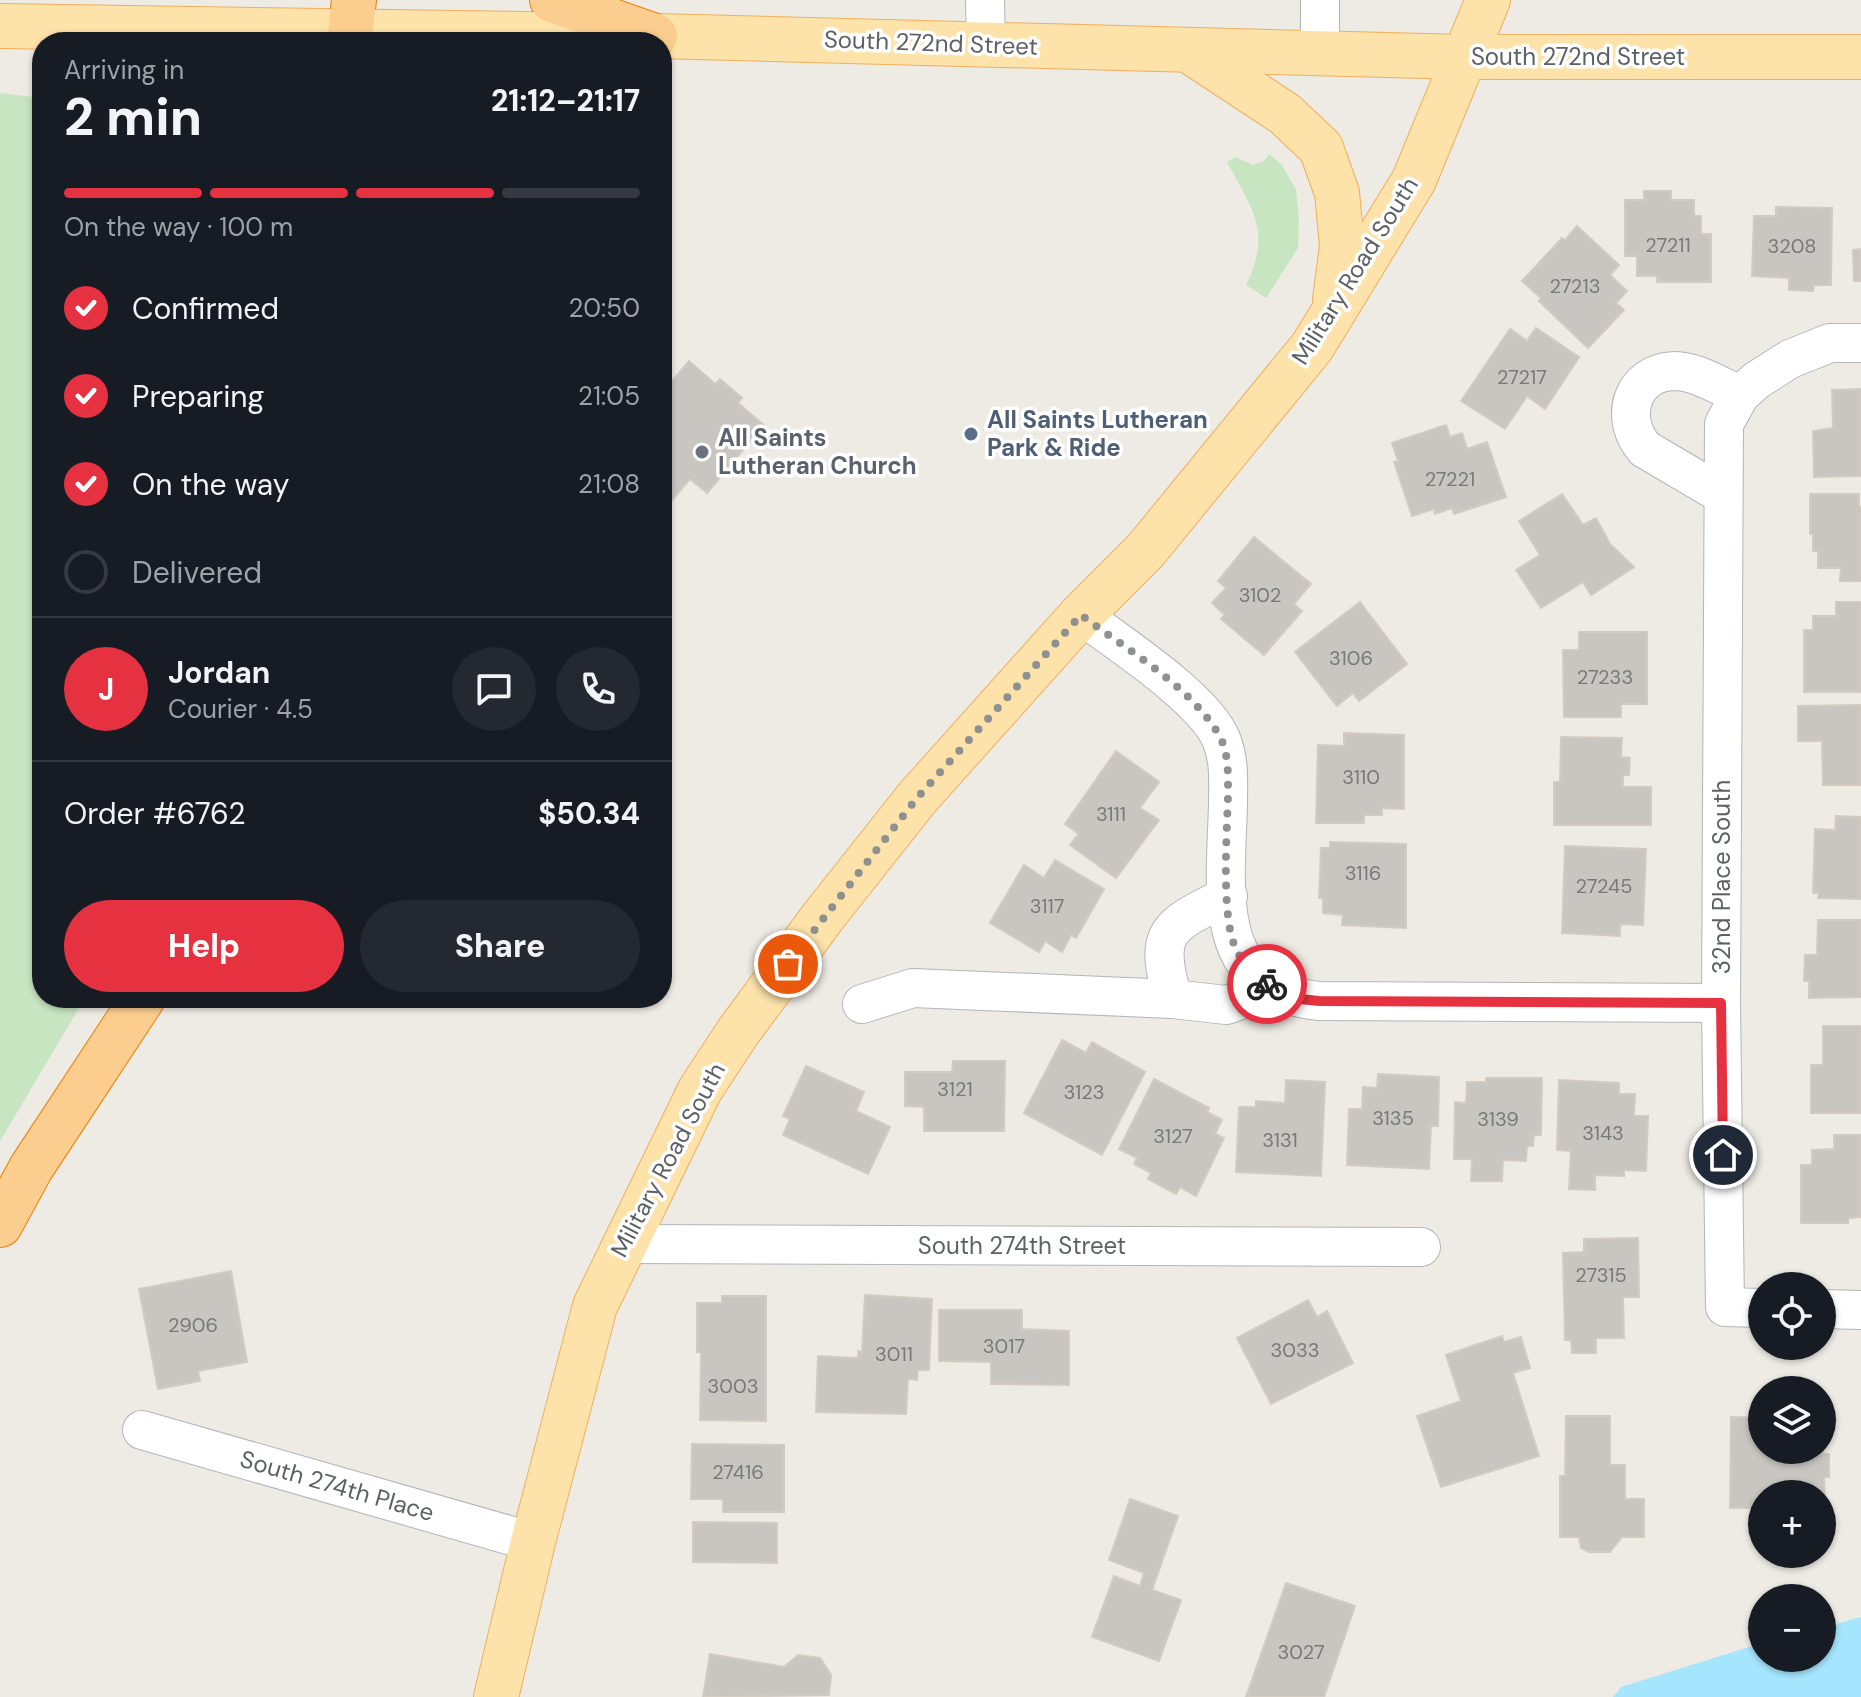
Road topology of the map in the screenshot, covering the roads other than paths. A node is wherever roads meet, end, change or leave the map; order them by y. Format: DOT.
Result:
graph roads {
  1 [pos="552,0"];
  2 [pos="985,0"];
  3 [pos="1320,0"];
  4 [pos="1488,0"];
  5 [pos="351,25"];
  6 [pos="0,26"];
  7 [pos="498,32"];
  8 [pos="627,32"];
  9 [pos="672,39"];
  10 [pos="986,45"];
  11 [pos="1188,50"];
  12 [pos="1320,53"];
  13 [pos="1465,57"];
  14 [pos="1861,57"];
  15 [pos="1333,313"];
  16 [pos="1861,343"];
  17 [pos="1732,409"];
  18 [pos="1723,495"];
  19 [pos="1081,615"];
  20 [pos="1228,896"];
  21 [pos="1274,989"];
  22 [pos="1173,999"];
  23 [pos="1721,1003"];
  24 [pos="862,1004"];
  25 [pos="136,1008"];
  26 [pos="0,1225"];
  27 [pos="623,1244"];
  28 [pos="1421,1247"];
  29 [pos="1748,1308"];
  30 [pos="1836,1309"];
  31 [pos="1861,1310"];
  32 [pos="142,1430"];
  33 [pos="533,1542"];
  34 [pos="496,1697"];
  1 -- 8 [label="highway"];
  2 -- 10 [label="street"];
  3 -- 12 [label="street"];
  4 -- 13 [label="main road, Military Road South"];
  5 -- 6 [label="main road, South 272nd Street"];
  5 -- 7 [label="main road, South 272nd Street"];
  9 -- 10 [label="main road, South 272nd Street"];
  10 -- 11 [label="main road, South 272nd Street"];
  11 -- 12 [label="main road, South 272nd Street"];
  11 -- 15 [label="main road"];
  12 -- 13 [label="main road, South 272nd Street"];
  13 -- 14 [label="main road, South 272nd Street"];
  13 -- 15 [label="main road, Military Road South"];
  15 -- 19 [label="main road, Military Road South"];
  16 -- 17 [label="street"];
  17 -- 18 [label="street, 32nd Place South"];
  17 -- 18 [label="street"];
  18 -- 23 [label="street, 32nd Place South"];
  19 -- 20 [label="street"];
  19 -- 27 [label="main road, Military Road South"];
  20 -- 21 [label="street"];
  20 -- 22 [label="street"];
  21 -- 22 [label="street"];
  21 -- 23 [label="street"];
  22 -- 24 [label="street"];
  23 -- 29 [label="street, 32nd Place South"];
  25 -- 26 [label="highway"];
  27 -- 28 [label="street, South 274th Street"];
  27 -- 33 [label="main road, Military Road South"];
  30 -- 31 [label="street"];
  32 -- 33 [label="street, South 274th Place"];
  33 -- 34 [label="main road, Military Road South"];
}
